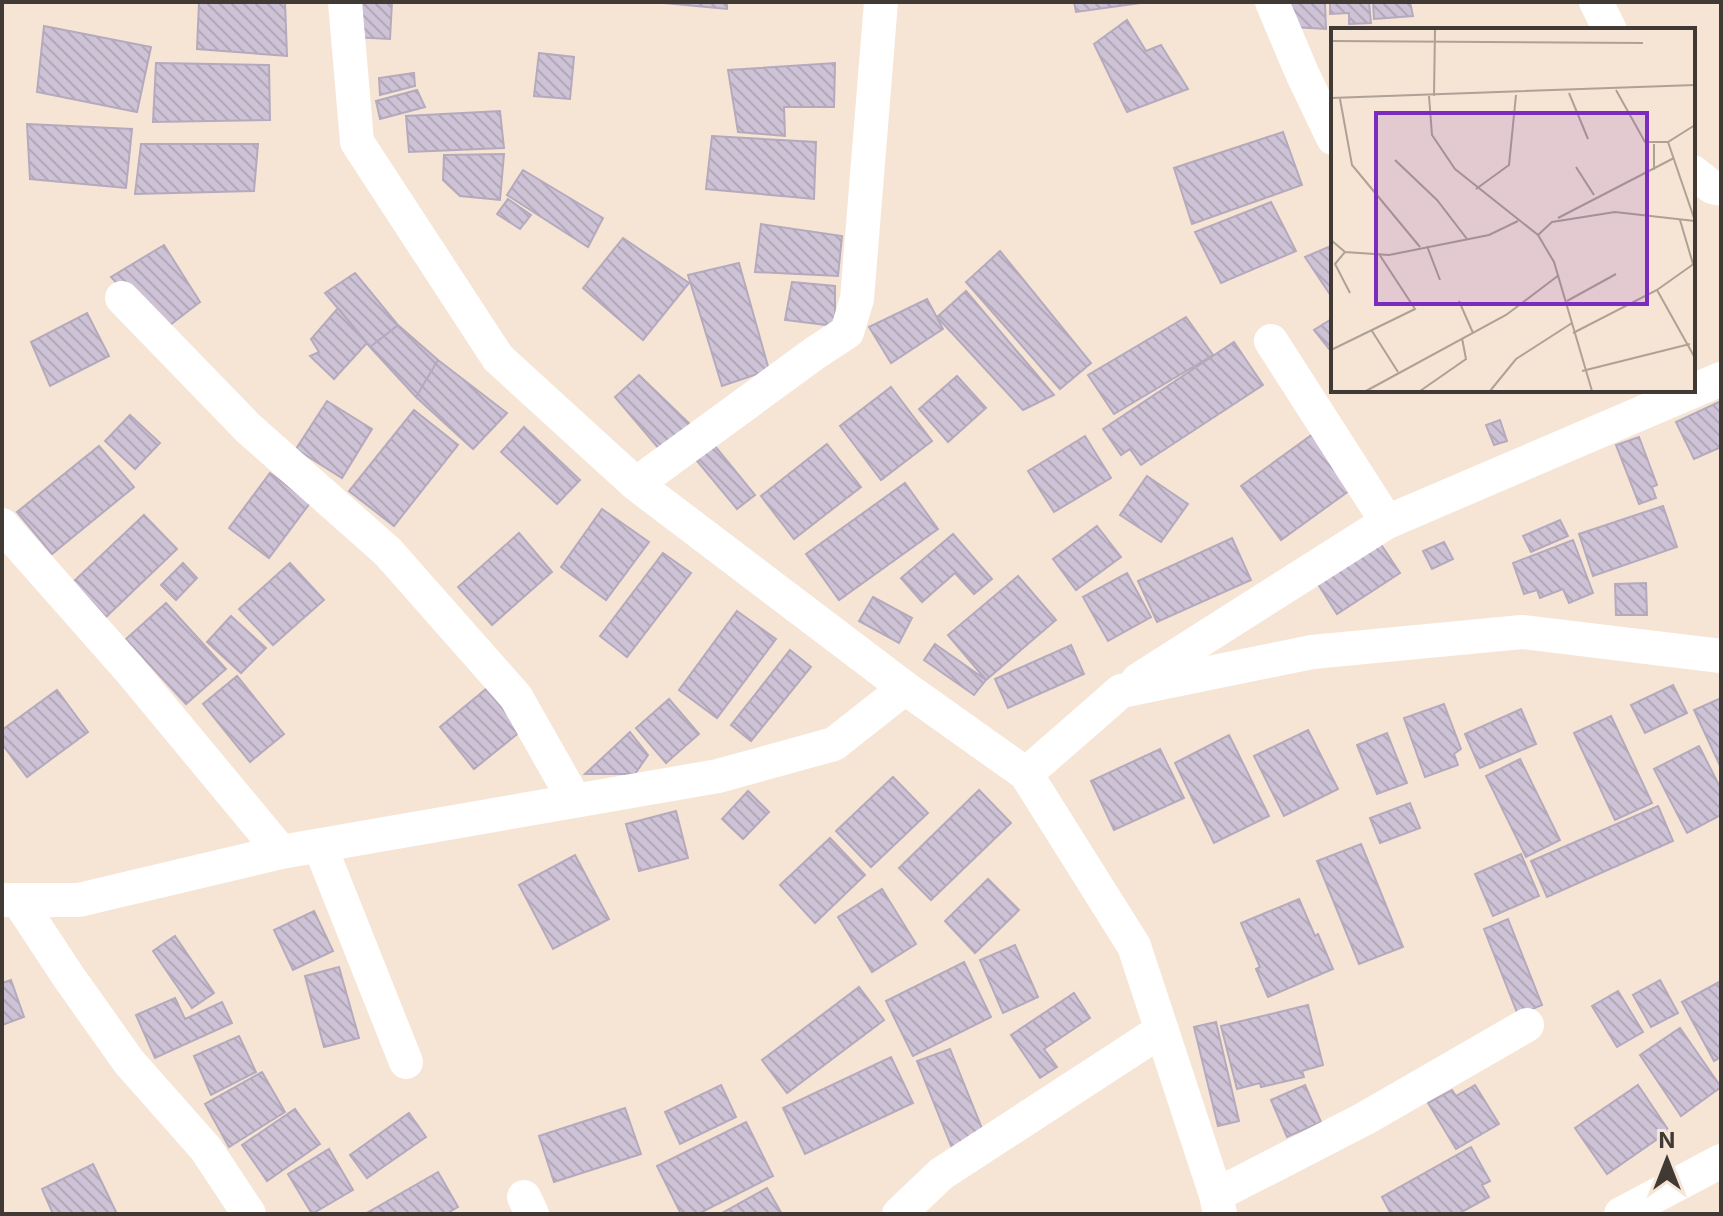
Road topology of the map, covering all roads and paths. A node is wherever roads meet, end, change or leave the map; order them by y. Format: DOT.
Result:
graph roads {
  1 [pos="345,2"];
  2 [pos="881,2"];
  3 [pos="1272,2"];
  4 [pos="1596,2"];
  5 [pos="1609,28"];
  6 [pos="1331,134"];
  7 [pos="1695,174"];
  8 [pos="1721,189"];
  9 [pos="122,298"];
  10 [pos="1271,341"];
  11 [pos="1721,379"];
  12 [pos="1695,390"];
  13 [pos="1691,392"];
  14 [pos="636,484"];
  15 [pos="1387,522"];
  16 [pos="2,525"];
  17 [pos="1721,656"];
  18 [pos="905,688"];
  19 [pos="1121,691"];
  20 [pos="1026,774"];
  21 [pos="575,801"];
  22 [pos="320,846"];
  23 [pos="281,852"];
  24 [pos="10,900"];
  25 [pos="1527,1025"];
  26 [pos="1162,1030"];
  27 [pos="406,1062"];
  28 [pos="1721,1161"];
  29 [pos="1218,1204"];
  30 [pos="249,1214"];
  31 [pos="899,1214"];
  32 [pos="1621,1214"];
  1 -- 14 [label="street"];
  2 -- 14 [label="street"];
  3 -- 6 [label="street"];
  4 -- 5 [label="street"];
  7 -- 8 [label="street"];
  9 -- 21 [label="street"];
  10 -- 15 [label="street"];
  11 -- 12 [label="street"];
  13 -- 15 [label="street"];
  14 -- 18 [label="street"];
  15 -- 19 [label="street"];
  16 -- 23 [label="street"];
  17 -- 19 [label="street"];
  18 -- 20 [label="street"];
  18 -- 21 [label="street"];
  19 -- 20 [label="street"];
  20 -- 26 [label="street"];
  21 -- 22 [label="street"];
  22 -- 23 [label="street"];
  22 -- 27 [label="street"];
  23 -- 24 [label="street"];
  24 -- 30 [label="street"];
  25 -- 29 [label="street"];
  26 -- 29 [label="street"];
  26 -- 31 [label="street"];
  28 -- 32 [label="street"];
}
